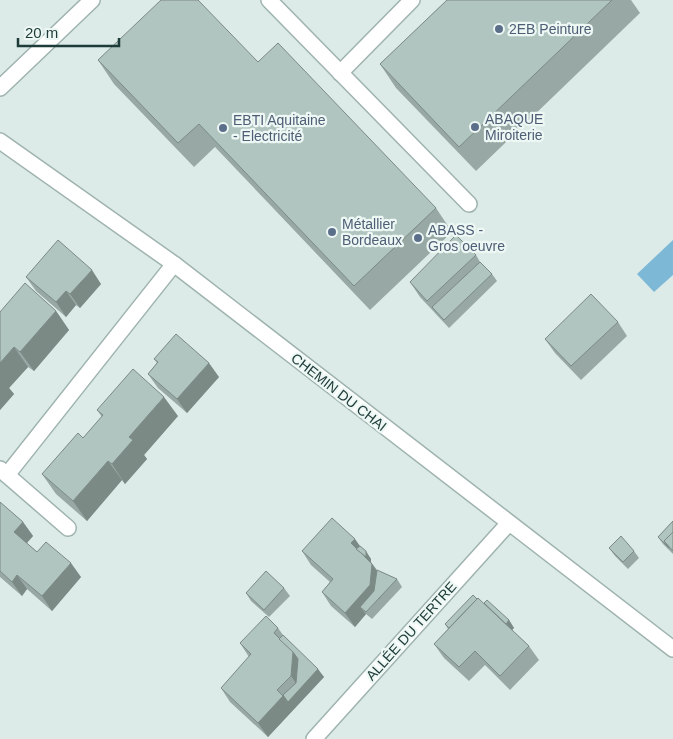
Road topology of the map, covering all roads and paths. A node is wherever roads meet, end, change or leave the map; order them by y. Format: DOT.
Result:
graph roads {
  1 [pos="92,0"];
  2 [pos="268,0"];
  3 [pos="412,0"];
  4 [pos="340,73"];
  5 [pos="0,88"];
  6 [pos="0,141"];
  7 [pos="469,204"];
  8 [pos="174,264"];
  9 [pos="4,472"];
  10 [pos="508,524"];
  11 [pos="68,528"];
  12 [pos="669,638"];
  13 [pos="314,739"];
  1 -- 5 [label="street"];
  2 -- 4 [label="street"];
  3 -- 4 [label="street"];
  4 -- 7 [label="street"];
  6 -- 8 [label="street, CHEMIN DU CHAI"];
  8 -- 9 [label="street"];
  8 -- 10 [label="street, CHEMIN DU CHAI"];
  9 -- 11 [label="street"];
  10 -- 12 [label="street, CHEMIN DU CHAI"];
  10 -- 13 [label="street, ALLÉE DU TERTRE"];
}
